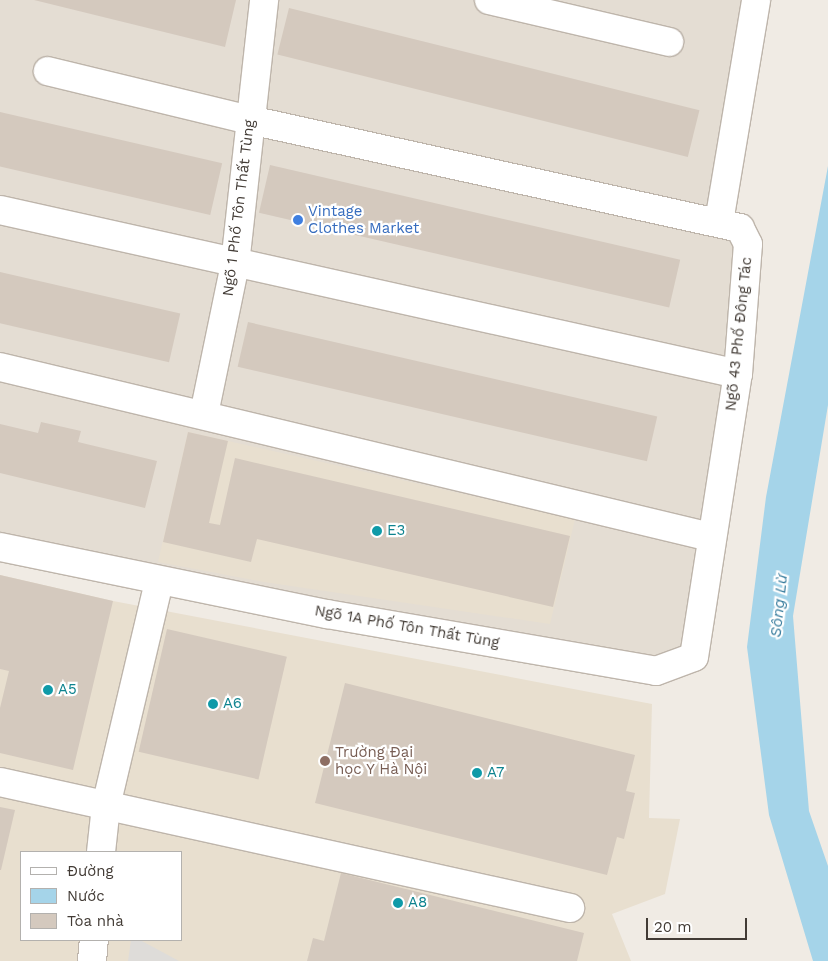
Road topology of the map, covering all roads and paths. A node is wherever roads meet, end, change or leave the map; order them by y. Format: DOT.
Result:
graph roads {
  1 [pos="264,0"];
  2 [pos="489,0"];
  3 [pos="756,0"];
  4 [pos="670,42"];
  5 [pos="48,71"];
  6 [pos="250,120"];
  7 [pos="0,210"];
  8 [pos="719,222"];
  9 [pos="235,264"];
  10 [pos="0,368"];
  11 [pos="738,374"];
  12 [pos="204,414"];
  13 [pos="711,537"];
  14 [pos="0,547"];
  15 [pos="159,582"];
  16 [pos="0,782"];
  17 [pos="106,806"];
  18 [pos="101,851"];
  19 [pos="570,908"];
  20 [pos="94,941"];
  21 [pos="92,961"];
  1 -- 6 [label="street, Ngõ 1 Phố Tôn Thất Tùng"];
  2 -- 4 [label="street"];
  3 -- 8 [label="street"];
  5 -- 6 [label="street, Ngõ 43 Phố Đông Tác"];
  6 -- 8 [label="street, Ngõ 43 Phố Đông Tác"];
  6 -- 9 [label="street, Ngõ 1 Phố Tôn Thất Tùng"];
  7 -- 9 [label="street"];
  8 -- 11 [label="street, Ngõ 43 Phố Đông Tác"];
  9 -- 11 [label="street"];
  9 -- 12 [label="street, Ngõ 1 Phố Tôn Thất Tùng"];
  10 -- 12 [label="street"];
  11 -- 13 [label="street, Ngõ 43 Phố Đông Tác"];
  12 -- 13 [label="street"];
  13 -- 15 [label="street, Ngõ 1A Phố Tôn Thất Tùng"];
  14 -- 15 [label="street, Ngõ 1A Phố Tôn Thất Tùng"];
  15 -- 17 [label="street"];
  16 -- 17 [label="street"];
  17 -- 18 [label="street"];
  17 -- 19 [label="street"];
  20 -- 21 [label="street"];
}
